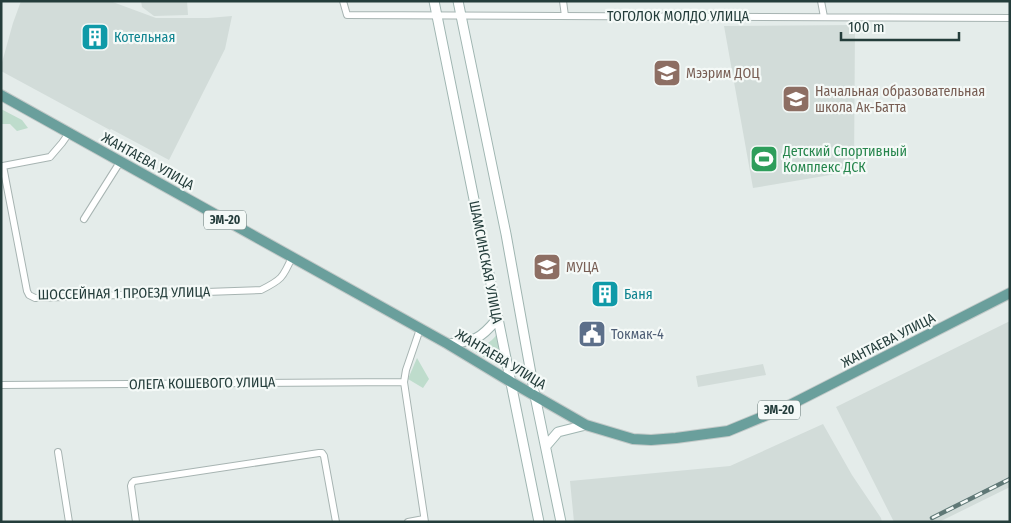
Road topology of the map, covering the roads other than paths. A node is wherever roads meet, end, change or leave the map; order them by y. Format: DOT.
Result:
graph roads {
  1 [pos="343,1"];
  2 [pos="434,1"];
  3 [pos="458,1"];
  4 [pos="563,1"];
  5 [pos="821,1"];
  6 [pos="436,15"];
  7 [pos="460,15"];
  8 [pos="565,16"];
  9 [pos="824,17"];
  10 [pos="1010,18"];
  11 [pos="1,95"];
  12 [pos="69,133"];
  13 [pos="120,162"];
  14 [pos="84,219"];
  15 [pos="292,257"];
  16 [pos="1010,293"];
  17 [pos="497,319"];
  18 [pos="420,328"];
  19 [pos="448,344"];
  20 [pos="404,382"];
  21 [pos="511,382"];
  22 [pos="1,385"];
  23 [pos="535,396"];
  24 [pos="586,424"];
  25 [pos="546,446"];
  26 [pos="58,452"];
  27 [pos="424,520"];
  28 [pos="69,522"];
  29 [pos="136,522"];
  30 [pos="336,522"];
  31 [pos="408,522"];
  32 [pos="539,522"];
  33 [pos="561,522"];
  1 -- 6 [label="street, ТОГОЛОК МОЛДО УЛИЦА"];
  2 -- 6 [label="main road, ШАМСИНСКАЯ УЛИЦА"];
  3 -- 7 [label="main road, ШАМСИНСКАЯ УЛИЦА"];
  4 -- 8 [label="street"];
  5 -- 9 [label="street"];
  6 -- 7 [label="street, ТОГОЛОК МОЛДО УЛИЦА"];
  6 -- 17 [label="main road, ШАМСИНСКАЯ УЛИЦА"];
  7 -- 8 [label="street, ТОГОЛОК МОЛДО УЛИЦА"];
  7 -- 23 [label="main road, ШАМСИНСКАЯ УЛИЦА"];
  8 -- 9 [label="street, ТОГОЛОК МОЛДО УЛИЦА"];
  9 -- 10 [label="street, ТОГОЛОК МОЛДО УЛИЦА"];
  11 -- 12 [label="main road, ЖАНТАЕВА УЛИЦА / ЭМ-20"];
  12 -- 13 [label="main road, ЖАНТАЕВА УЛИЦА / ЭМ-20"];
  12 -- 15 [label="street, ШОССЕЙНАЯ 1 ПРОЕЗД УЛИЦА"];
  13 -- 14 [label="street"];
  13 -- 15 [label="main road, ЖАНТАЕВА УЛИЦА / ЭМ-20"];
  15 -- 18 [label="main road, ЖАНТАЕВА УЛИЦА / ЭМ-20"];
  16 -- 24 [label="main road, ЖАНТАЕВА УЛИЦА / ЭМ-20"];
  17 -- 19 [label="main road"];
  17 -- 21 [label="main road, ШАМСИНСКАЯ УЛИЦА"];
  18 -- 19 [label="main road, ЖАНТАЕВА УЛИЦА / ЭМ-20"];
  18 -- 20 [label="street"];
  19 -- 21 [label="main road, ЖАНТАЕВА УЛИЦА / ЭМ-20"];
  20 -- 22 [label="street, ОЛЕГА КОШЕВОГО УЛИЦА"];
  20 -- 27 [label="street"];
  21 -- 23 [label="main road, ЖАНТАЕВА УЛИЦА / ЭМ-20"];
  21 -- 32 [label="main road, ШАМСИНСКАЯ УЛИЦА"];
  23 -- 24 [label="main road, ЖАНТАЕВА УЛИЦА / ЭМ-20"];
  23 -- 25 [label="main road, ШАМСИНСКАЯ УЛИЦА"];
  24 -- 25 [label="main road"];
  25 -- 33 [label="main road, ШАМСИНСКАЯ УЛИЦА"];
  26 -- 28 [label="street"];
  27 -- 31 [label="street"];
  29 -- 30 [label="street"];
}
